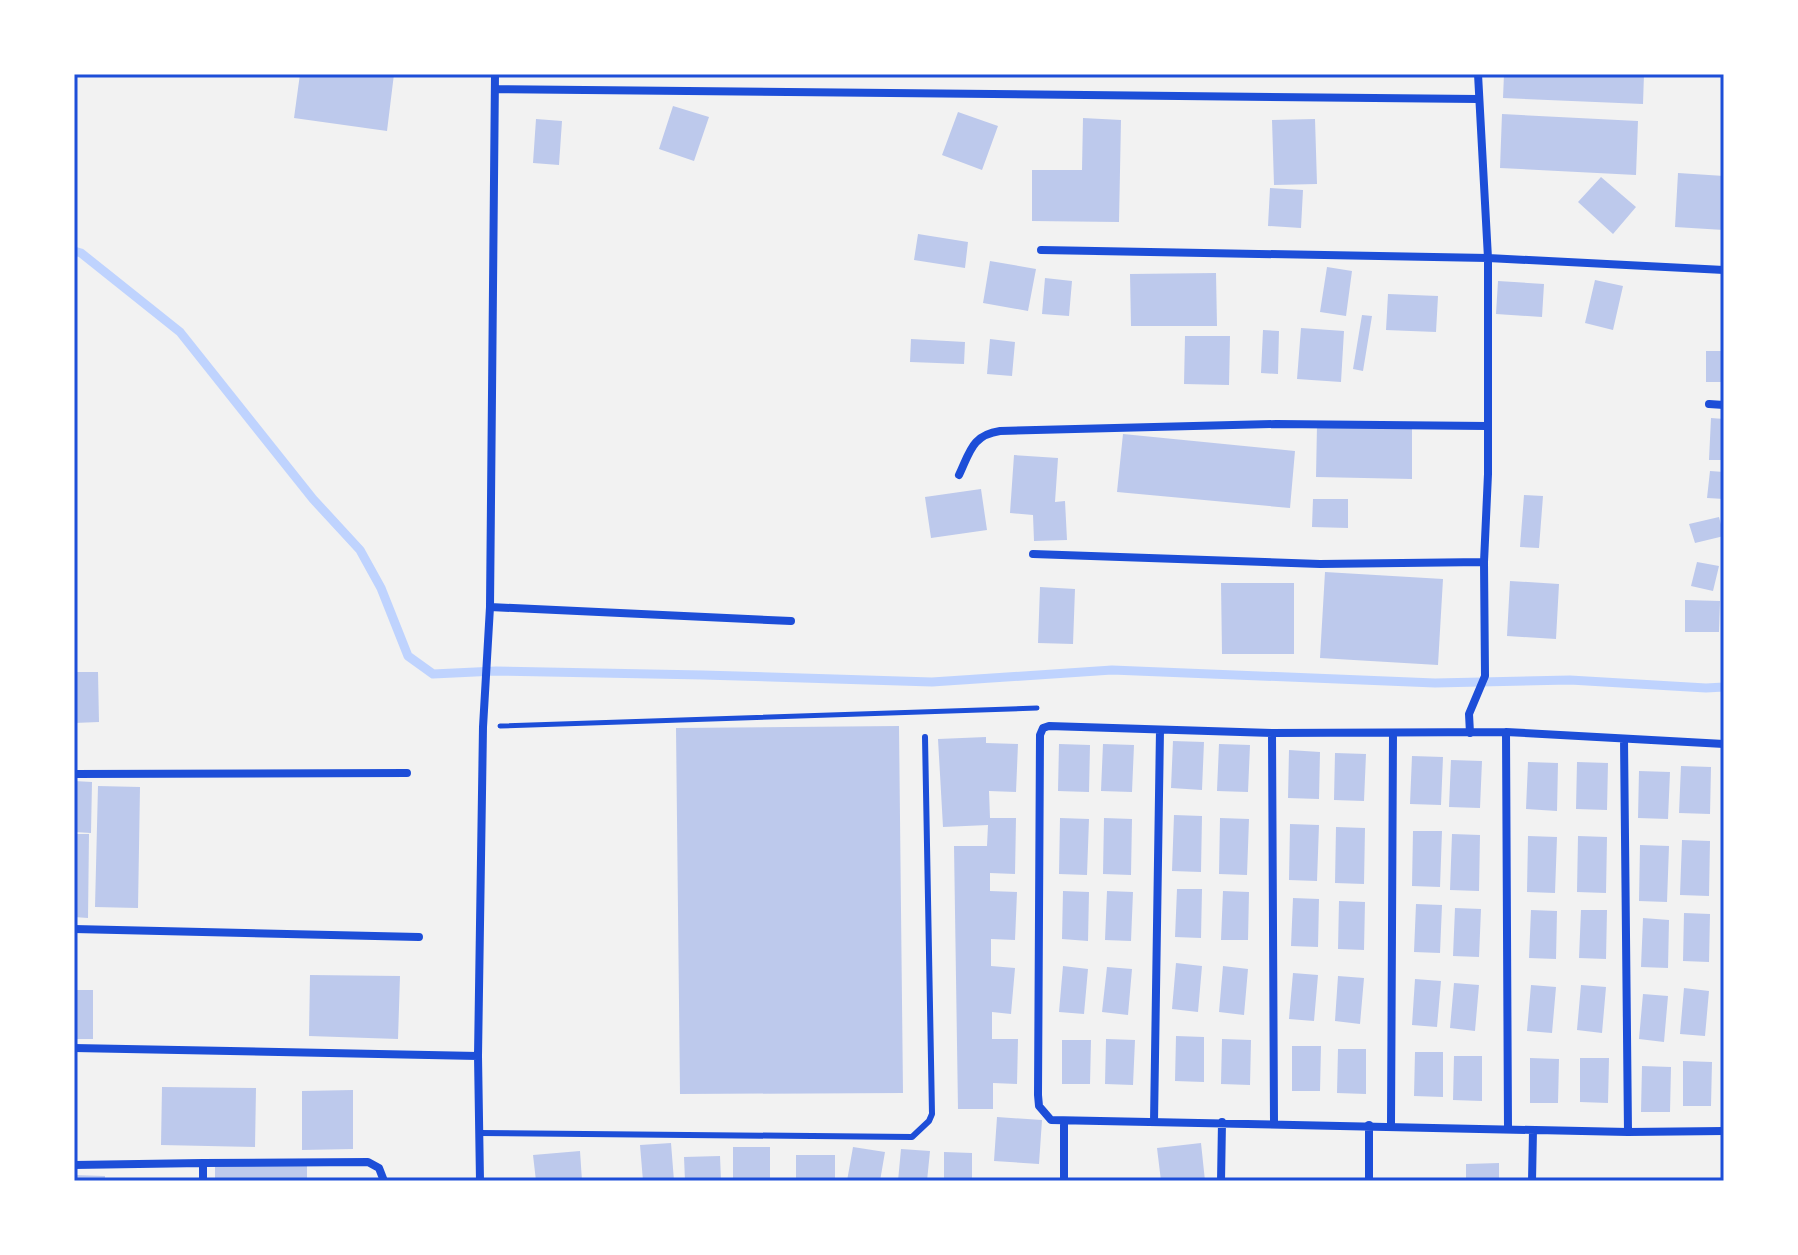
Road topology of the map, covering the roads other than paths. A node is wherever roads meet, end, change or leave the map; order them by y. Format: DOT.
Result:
graph roads {
  1 [pos="495,74"];
  2 [pos="1478,74"];
  3 [pos="495,89"];
  4 [pos="1478,99"];
  5 [pos="1041,250"];
  6 [pos="1488,258"];
  7 [pos="1724,270"];
  8 [pos="1709,404"];
  9 [pos="1724,405"];
  10 [pos="1487,426"];
  11 [pos="959,475"];
  12 [pos="1033,554"];
  13 [pos="1484,562"];
  14 [pos="490,607"];
  15 [pos="791,621"];
  16 [pos="1160,730"];
  17 [pos="1506,732"];
  18 [pos="1272,733"];
  19 [pos="1393,733"];
  20 [pos="1470,733"];
  21 [pos="925,737"];
  22 [pos="1624,739"];
  23 [pos="1724,744"];
  24 [pos="407,773"];
  25 [pos="74,774"];
  26 [pos="74,929"];
  27 [pos="419,937"];
  28 [pos="74,1048"];
  29 [pos="478,1056"];
  30 [pos="1064,1121"];
  31 [pos="1154,1122"];
  32 [pos="1222,1122"];
  33 [pos="1274,1123"];
  34 [pos="1369,1125"];
  35 [pos="1391,1125"];
  36 [pos="1508,1129"];
  37 [pos="1533,1130"];
  38 [pos="1724,1131"];
  39 [pos="1628,1132"];
  40 [pos="480,1133"];
  41 [pos="203,1163"];
  42 [pos="74,1165"];
  43 [pos="203,1181"];
  44 [pos="384,1181"];
  45 [pos="480,1181"];
  46 [pos="1064,1181"];
  47 [pos="1221,1181"];
  48 [pos="1369,1181"];
  49 [pos="1532,1181"];
  1 -- 3 [label="street"];
  2 -- 4 [label="street"];
  3 -- 4 [label="street"];
  3 -- 14 [label="street"];
  4 -- 6 [label="street"];
  5 -- 6 [label="street"];
  6 -- 7 [label="street"];
  6 -- 10 [label="street"];
  8 -- 9 [label="street"];
  10 -- 11 [label="street"];
  10 -- 13 [label="street"];
  12 -- 13 [label="street"];
  13 -- 20 [label="street"];
  14 -- 15 [label="street"];
  14 -- 29 [label="street"];
  16 -- 18 [label="street"];
  16 -- 30 [label="street"];
  16 -- 31 [label="street"];
  17 -- 20 [label="street"];
  17 -- 22 [label="street"];
  17 -- 36 [label="street"];
  18 -- 19 [label="street"];
  18 -- 33 [label="street"];
  19 -- 20 [label="street"];
  19 -- 35 [label="street"];
  21 -- 40 [label="lane"];
  22 -- 23 [label="street"];
  22 -- 39 [label="street"];
  24 -- 25 [label="street"];
  26 -- 27 [label="street"];
  28 -- 29 [label="street"];
  29 -- 40 [label="street"];
  30 -- 31 [label="street"];
  30 -- 46 [label="street"];
  31 -- 32 [label="street"];
  32 -- 33 [label="street"];
  32 -- 47 [label="street"];
  33 -- 34 [label="street"];
  34 -- 35 [label="street"];
  34 -- 48 [label="street"];
  35 -- 36 [label="street"];
  36 -- 37 [label="street"];
  37 -- 39 [label="street"];
  37 -- 49 [label="street"];
  38 -- 39 [label="street"];
  40 -- 45 [label="street"];
  41 -- 42 [label="street"];
  41 -- 43 [label="street"];
  41 -- 44 [label="street"];
}
